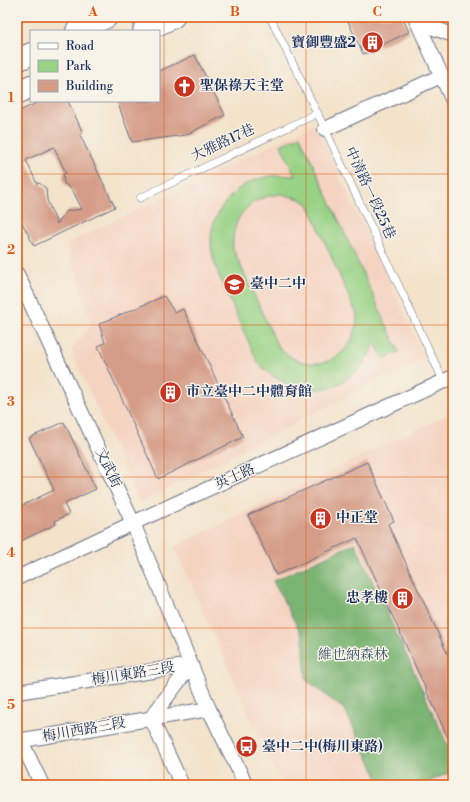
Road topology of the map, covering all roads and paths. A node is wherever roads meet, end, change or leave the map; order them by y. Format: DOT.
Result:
graph roads {
  1 [pos="106,17"];
  2 [pos="172,17"];
  3 [pos="270,17"];
  4 [pos="416,20"];
  5 [pos="79,30"];
  6 [pos="146,30"];
  7 [pos="453,35"];
  8 [pos="30,54"];
  9 [pos="17,60"];
  10 [pos="441,76"];
  11 [pos="30,86"];
  12 [pos="17,93"];
  13 [pos="453,101"];
  14 [pos="318,113"];
  15 [pos="325,129"];
  16 [pos="140,198"];
  17 [pos="17,274"];
  18 [pos="449,379"];
  19 [pos="133,523"];
  20 [pos="17,578"];
  21 [pos="190,665"];
  22 [pos="17,692"];
  23 [pos="209,709"];
  24 [pos="151,718"];
  25 [pos="19,741"];
  26 [pos="42,785"];
  27 [pos="182,785"];
  28 [pos="246,785"];
  1 -- 5 [label="main road"];
  2 -- 6 [label="main road"];
  3 -- 14 [label="lane, 中清路一段25巷"];
  4 -- 7 [label="street"];
  4 -- 10 [label="street"];
  8 -- 9 [label="main road"];
  10 -- 13 [label="street"];
  10 -- 15 [label="street"];
  11 -- 12 [label="main road"];
  14 -- 15 [label="lane, 中清路一段25巷"];
  14 -- 16 [label="lane, 大雅路17巷"];
  15 -- 18 [label="lane, 中清路一段25巷"];
  17 -- 19 [label="street, 文武街"];
  18 -- 19 [label="street, 英士路"];
  19 -- 20 [label="street, 英士路"];
  19 -- 21 [label="street, 文武街"];
  21 -- 22 [label="street, 梅川東路三段"];
  21 -- 23 [label="street, 梅川東路三段"];
  21 -- 24 [label="street"];
  23 -- 24 [label="street, 梅川西路三段"];
  23 -- 28 [label="street, 梅川東路三段"];
  24 -- 25 [label="street, 梅川西路三段"];
  24 -- 27 [label="street"];
  25 -- 26 [label="street"];
}
